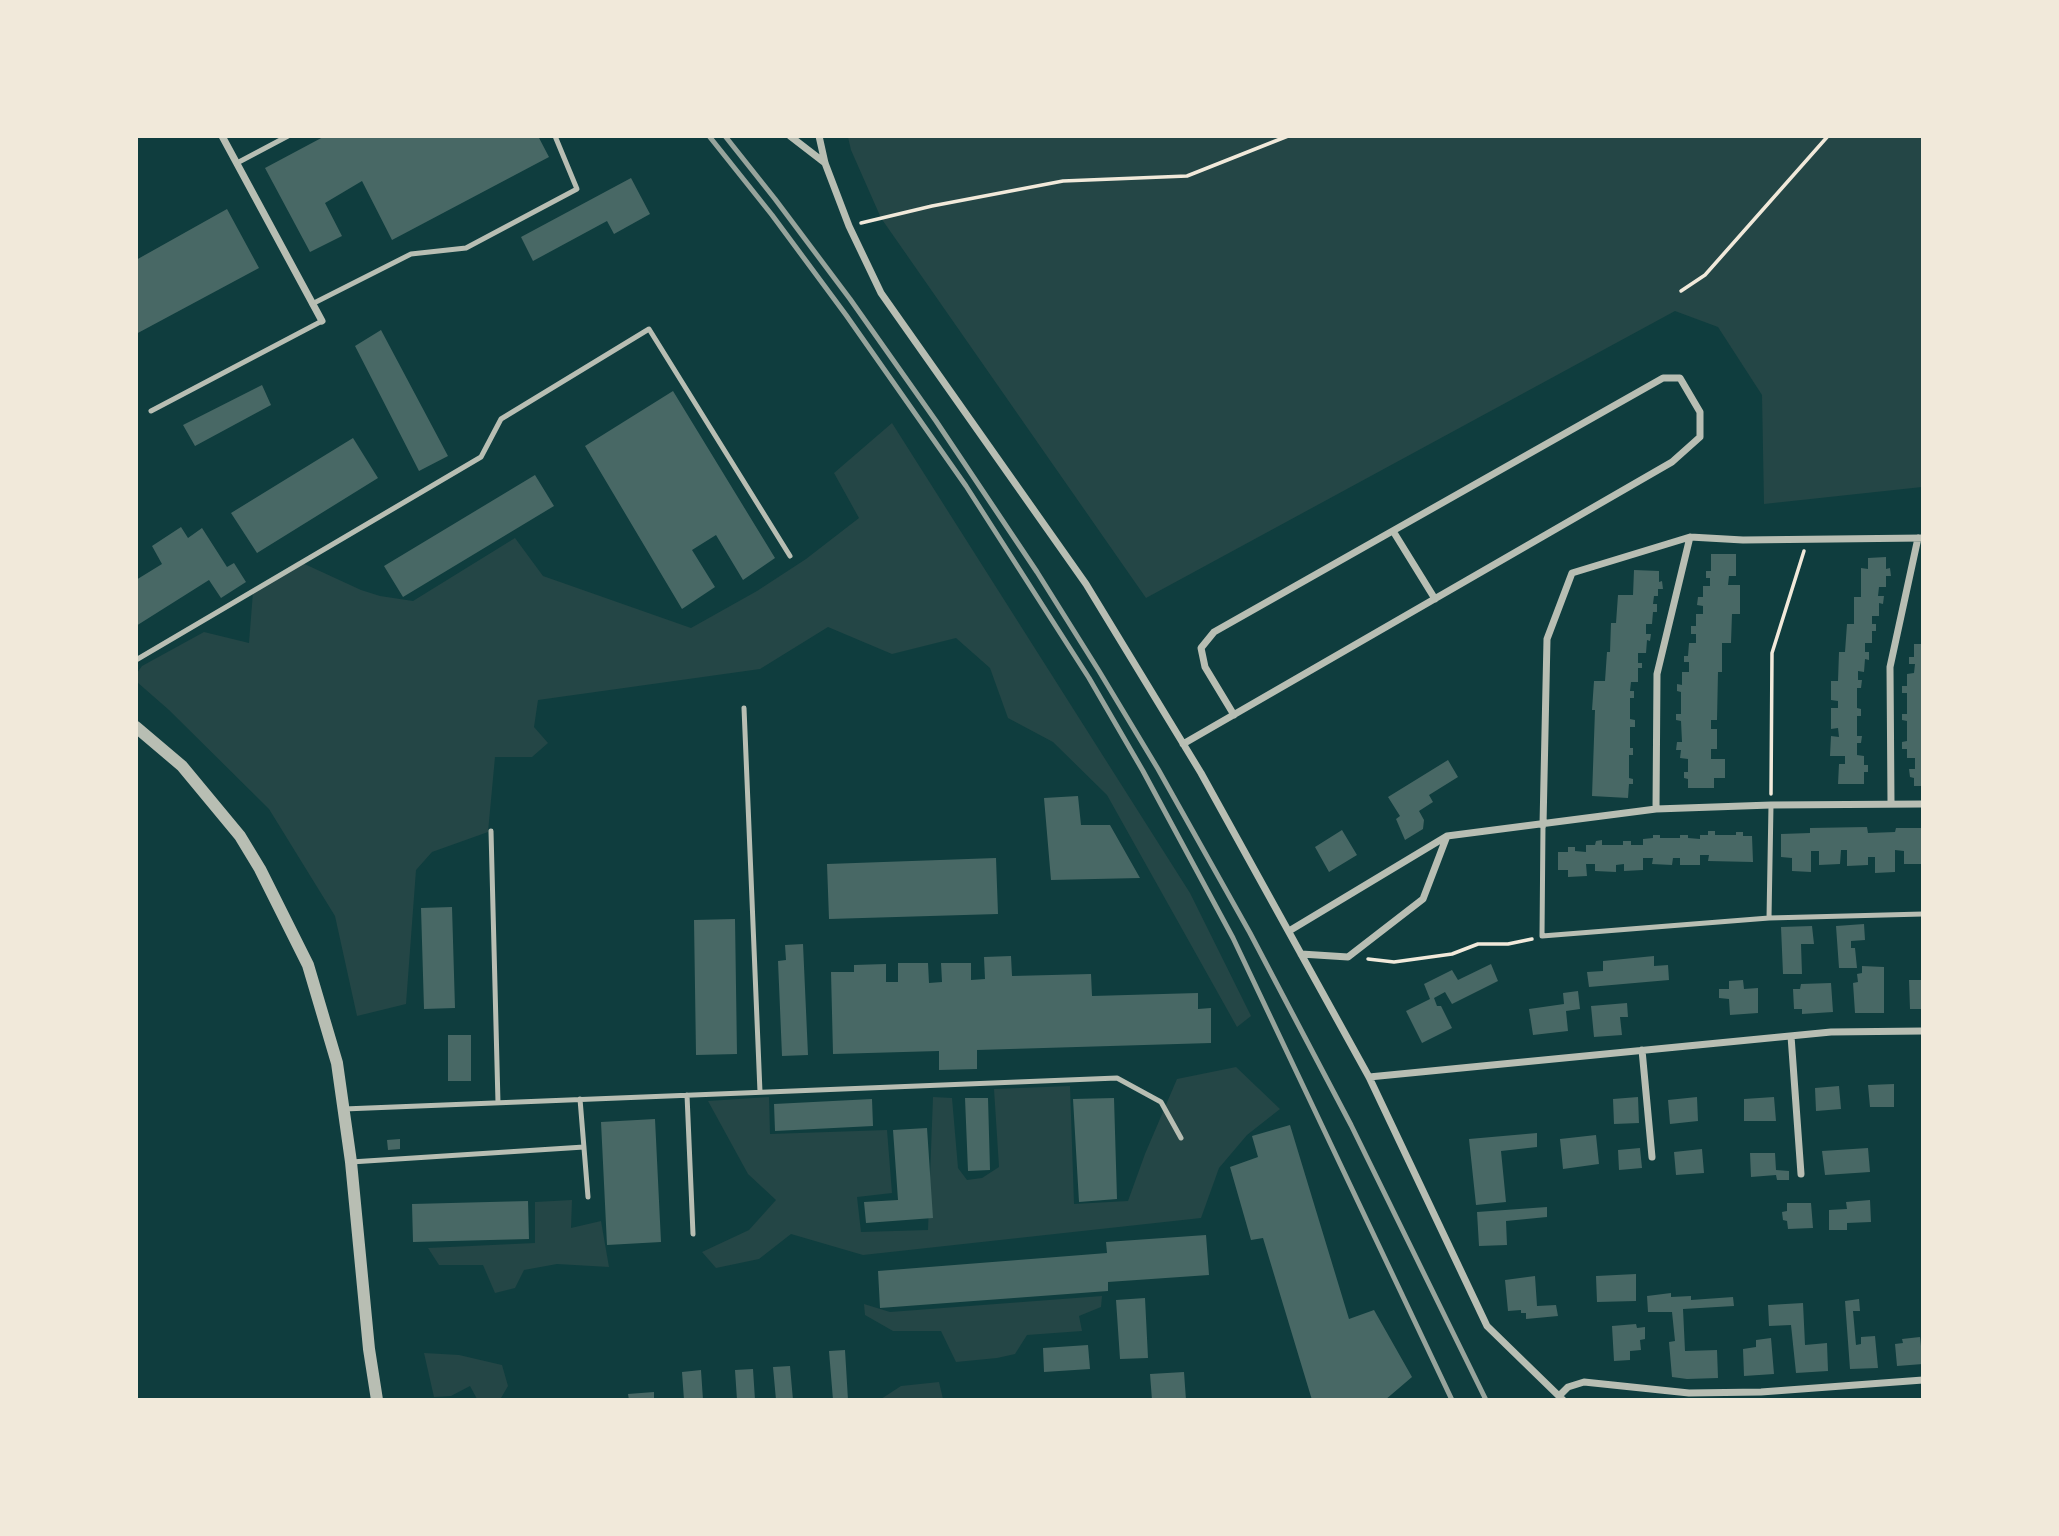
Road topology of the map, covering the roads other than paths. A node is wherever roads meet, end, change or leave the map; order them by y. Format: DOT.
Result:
graph roads {
  1 [pos="222,136"];
  2 [pos="288,136"];
  3 [pos="555,136"];
  4 [pos="790,136"];
  5 [pos="819,136"];
  6 [pos="237,163"];
  7 [pos="825,163"];
  8 [pos="312,304"];
  9 [pos="322,321"];
  10 [pos="151,411"];
  11 [pos="1393,531"];
  12 [pos="1689,537"];
  13 [pos="1921,538"];
  14 [pos="790,556"];
  15 [pos="1434,599"];
  16 [pos="136,660"];
  17 [pos="744,708"];
  18 [pos="1234,715"];
  19 [pos="136,727"];
  20 [pos="1184,744"];
  21 [pos="1891,803"];
  22 [pos="1923,804"];
  23 [pos="1771,805"];
  24 [pos="1656,809"];
  25 [pos="1543,825"];
  26 [pos="491,831"];
  27 [pos="1447,836"];
  28 [pos="1923,914"];
  29 [pos="1769,918"];
  30 [pos="1289,932"];
  31 [pos="1301,954"];
  32 [pos="1923,1031"];
  33 [pos="1791,1036"];
  34 [pos="1642,1050"];
  35 [pos="1369,1077"];
  36 [pos="760,1092"];
  37 [pos="687,1095"];
  38 [pos="580,1099"];
  39 [pos="498,1103"];
  40 [pos="344,1109"];
  41 [pos="1181,1138"];
  42 [pos="584,1147"];
  43 [pos="1652,1157"];
  44 [pos="351,1162"];
  45 [pos="1801,1174"];
  46 [pos="588,1197"];
  47 [pos="693,1234"];
  48 [pos="1923,1380"];
  49 [pos="1561,1398"];
  50 [pos="377,1399"];
  1 -- 6 [label="street"];
  2 -- 6 [label="lane"];
  3 -- 8 [label="lane"];
  4 -- 7 [label="street"];
  5 -- 7 [label="street"];
  6 -- 8 [label="street"];
  7 -- 20 [label="street"];
  8 -- 9 [label="street"];
  9 -- 10 [label="lane"];
  11 -- 15 [label="street"];
  11 -- 15 [label="street"];
  11 -- 18 [label="street"];
  12 -- 13 [label="street"];
  12 -- 24 [label="street"];
  12 -- 25 [label="street"];
  13 -- 21 [label="street"];
  14 -- 16 [label="lane"];
  15 -- 18 [label="street"];
  17 -- 36 [label="lane"];
  18 -- 20 [label="street"];
  19 -- 40 [label="street"];
  20 -- 30 [label="street"];
  21 -- 22 [label="street"];
  21 -- 23 [label="street"];
  23 -- 24 [label="street"];
  23 -- 29 [label="lane"];
  24 -- 25 [label="street"];
  25 -- 27 [label="street"];
  25 -- 29 [label="lane"];
  26 -- 39 [label="lane"];
  27 -- 30 [label="street"];
  27 -- 31 [label="street"];
  28 -- 29 [label="lane"];
  30 -- 31 [label="street"];
  31 -- 35 [label="street"];
  32 -- 33 [label="street"];
  33 -- 34 [label="street"];
  33 -- 45 [label="street"];
  34 -- 35 [label="street"];
  34 -- 43 [label="street"];
  35 -- 49 [label="street"];
  36 -- 37 [label="lane"];
  36 -- 41 [label="lane"];
  37 -- 38 [label="lane"];
  37 -- 47 [label="lane"];
  38 -- 39 [label="lane"];
  38 -- 42 [label="lane"];
  39 -- 40 [label="lane"];
  40 -- 44 [label="street"];
  42 -- 44 [label="lane"];
  42 -- 46 [label="lane"];
  44 -- 50 [label="street"];
  48 -- 49 [label="street"];
}
